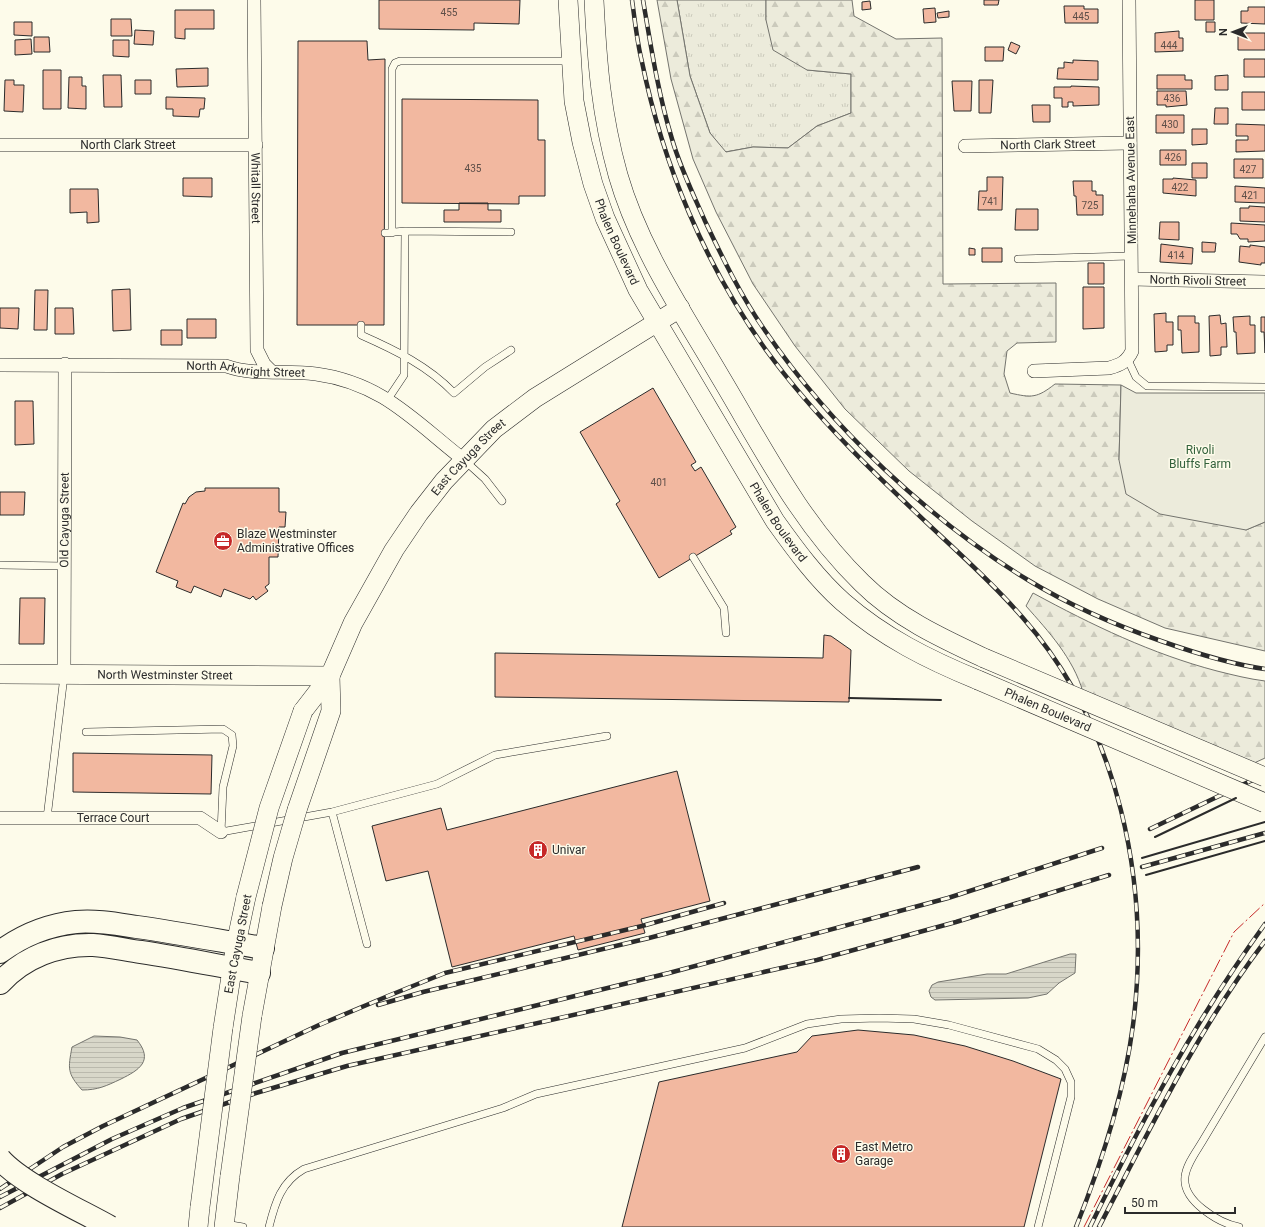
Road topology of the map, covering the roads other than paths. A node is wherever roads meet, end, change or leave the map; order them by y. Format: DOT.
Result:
graph roads {
  1 [pos="254,0"];
  2 [pos="568,0"];
  3 [pos="594,0"];
  4 [pos="1129,0"];
  5 [pos="571,61"];
  6 [pos="1130,143"];
  7 [pos="0,145"];
  8 [pos="256,145"];
  9 [pos="965,146"];
  10 [pos="405,231"];
  11 [pos="511,232"];
  12 [pos="1131,256"];
  13 [pos="1018,259"];
  14 [pos="1132,279"];
  15 [pos="1265,282"];
  16 [pos="680,308"];
  17 [pos="656,322"];
  18 [pos="361,325"];
  19 [pos="511,350"];
  20 [pos="405,355"];
  21 [pos="1128,360"];
  22 [pos="0,364"];
  23 [pos="65,364"];
  24 [pos="271,371"];
  25 [pos="1034,371"];
  26 [pos="1265,387"];
  27 [pos="388,399"];
  28 [pos="464,460"];
  29 [pos="502,501"];
  30 [pos="693,557"];
  31 [pos="0,565"];
  32 [pos="64,566"];
  33 [pos="726,633"];
  34 [pos="0,674"];
  35 [pos="64,676"];
  36 [pos="330,676"];
  37 [pos="86,732"];
  38 [pos="607,736"];
  39 [pos="1265,777"];
  40 [pos="1265,803"];
  41 [pos="332,812"];
  42 [pos="0,818"];
  43 [pos="47,818"];
  44 [pos="221,832"];
  45 [pos="236,944"];
  46 [pos="367,944"];
  47 [pos="263,948"];
  48 [pos="0,952"];
  49 [pos="233,969"];
  50 [pos="259,973"];
  51 [pos="0,983"];
  52 [pos="1265,1037"];
  53 [pos="0,1159"];
  54 [pos="230,1226"];
  55 [pos="110,1227"];
  56 [pos="198,1227"];
  57 [pos="269,1227"];
  58 [pos="1038,1227"];
  59 [pos="1239,1227"];
  1 -- 8 [label="street, Whitall Street"];
  2 -- 5 [label="main road, Phalen Boulevard"];
  3 -- 16 [label="main road, Phalen Boulevard"];
  4 -- 6 [label="street, Minnehaha Avenue East"];
  5 -- 10 [label="lane"];
  5 -- 17 [label="main road, Phalen Boulevard"];
  6 -- 9 [label="street, North Clark Street"];
  6 -- 12 [label="street, Minnehaha Avenue East"];
  7 -- 8 [label="street, North Clark Street"];
  8 -- 24 [label="street, Whitall Street"];
  10 -- 11 [label="lane"];
  10 -- 20 [label="lane"];
  12 -- 13 [label="lane"];
  12 -- 14 [label="street, Minnehaha Avenue East"];
  14 -- 15 [label="street, North Rivoli Street"];
  14 -- 21 [label="street, Minnehaha Avenue East"];
  16 -- 17 [label="main road, East Cayuga Street"];
  16 -- 39 [label="main road, Phalen Boulevard, bridge"];
  17 -- 28 [label="main road, East Cayuga Street"];
  17 -- 40 [label="main road, Phalen Boulevard, bridge"];
  18 -- 20 [label="lane"];
  19 -- 20 [label="lane"];
  20 -- 27 [label="lane"];
  21 -- 25 [label="street"];
  21 -- 26 [label="lane"];
  22 -- 23 [label="street, North Arkwright Street"];
  23 -- 24 [label="street, North Arkwright Street"];
  23 -- 32 [label="street, Old Cayuga Street"];
  24 -- 27 [label="street, North Arkwright Street"];
  27 -- 28 [label="street, North Arkwright Street"];
  28 -- 29 [label="lane"];
  28 -- 36 [label="main road, East Cayuga Street"];
  30 -- 33 [label="lane"];
  31 -- 32 [label="lane"];
  32 -- 35 [label="street, Old Cayuga Street"];
  34 -- 35 [label="main road, North Westminster Street"];
  35 -- 36 [label="main road, North Westminster Street"];
  35 -- 43 [label="lane"];
  36 -- 45 [label="main road, East Cayuga Street, bridge"];
  36 -- 47 [label="main road, East Cayuga Street, bridge"];
  37 -- 44 [label="lane"];
  38 -- 41 [label="lane"];
  41 -- 44 [label="lane"];
  41 -- 46 [label="lane"];
  42 -- 43 [label="street, Terrace Court"];
  43 -- 44 [label="street, Terrace Court"];
  45 -- 47 [label="highway"];
  45 -- 48 [label="highway"];
  45 -- 49 [label="main road, East Cayuga Street"];
  47 -- 50 [label="main road, East Cayuga Street"];
  49 -- 50 [label="highway"];
  49 -- 51 [label="highway"];
  49 -- 56 [label="main road, East Cayuga Street, bridge"];
  50 -- 54 [label="main road, East Cayuga Street, bridge"];
  52 -- 59 [label="lane"];
  53 -- 55 [label="highway, bridge"];
  57 -- 58 [label="lane"];
}
